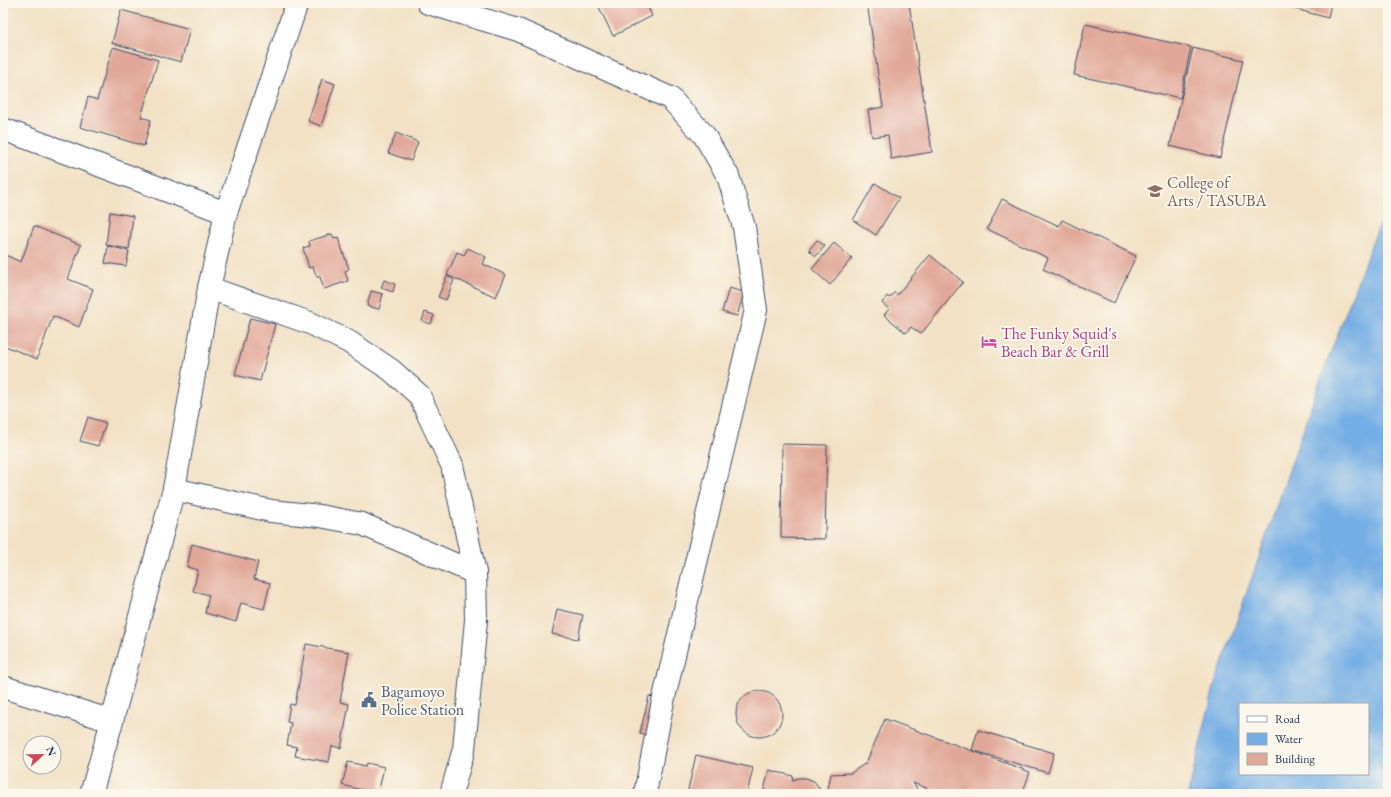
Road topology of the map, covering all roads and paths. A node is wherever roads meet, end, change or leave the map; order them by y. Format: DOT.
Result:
graph roads {
  1 [pos="297,3"];
  2 [pos="428,3"];
  3 [pos="3,129"];
  4 [pos="226,213"];
  5 [pos="209,288"];
  6 [pos="174,489"];
  7 [pos="475,573"];
  8 [pos="3,687"];
  9 [pos="112,721"];
  10 [pos="91,794"];
  11 [pos="451,794"];
  12 [pos="645,794"];
  1 -- 4 [label="street"];
  2 -- 12 [label="street"];
  3 -- 4 [label="street"];
  4 -- 5 [label="street"];
  5 -- 6 [label="street"];
  5 -- 7 [label="street"];
  6 -- 7 [label="street"];
  6 -- 9 [label="street"];
  7 -- 11 [label="street"];
  8 -- 9 [label="street"];
  9 -- 10 [label="street"];
}
